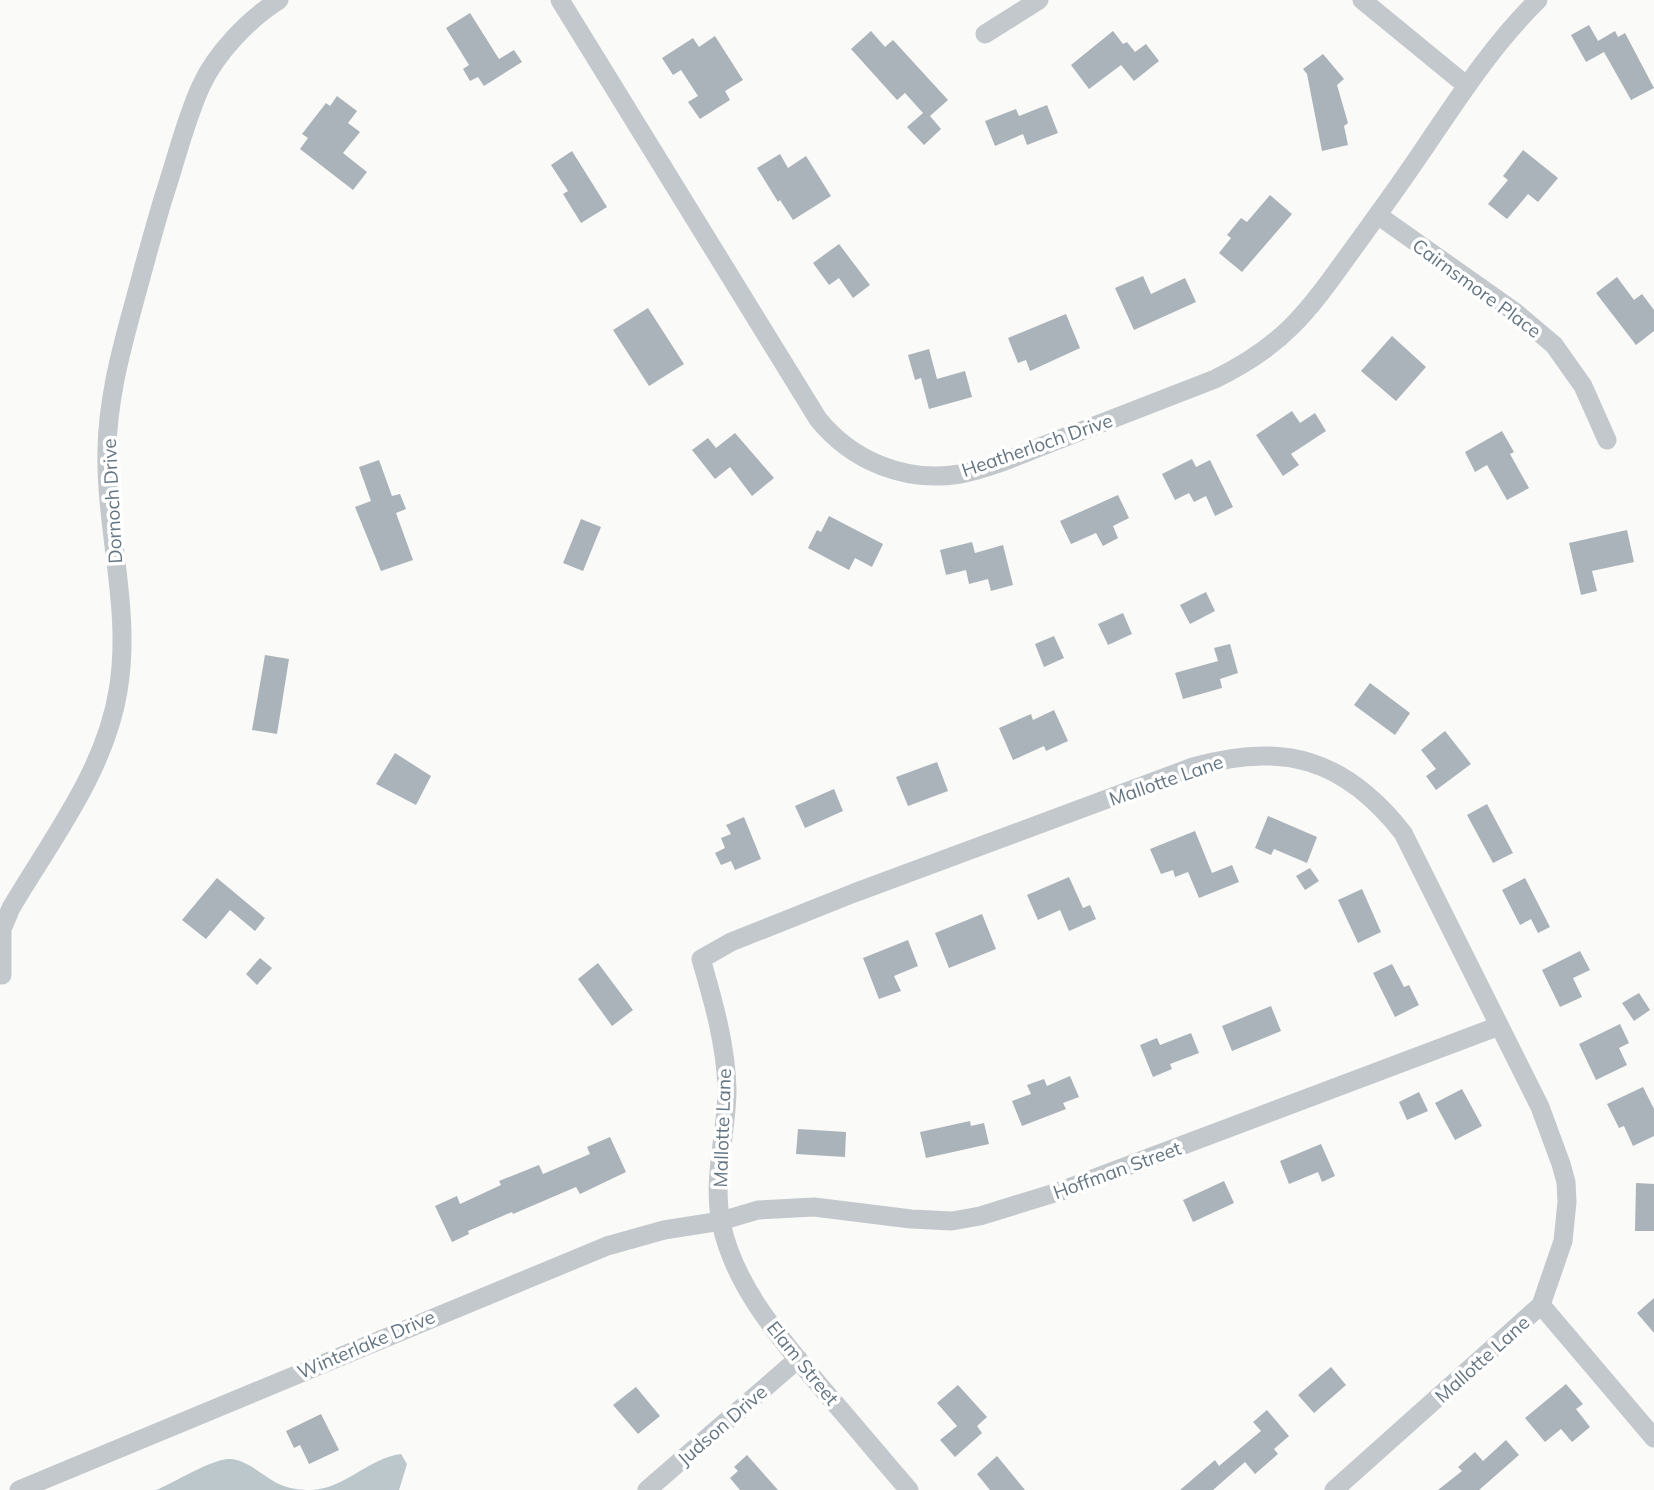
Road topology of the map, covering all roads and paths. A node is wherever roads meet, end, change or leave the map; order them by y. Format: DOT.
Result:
graph roads {
  1 [pos="279,0"];
  2 [pos="560,0"];
  3 [pos="1039,0"];
  4 [pos="1362,0"];
  5 [pos="1538,0"];
  6 [pos="985,34"];
  7 [pos="1467,86"];
  8 [pos="1379,216"];
  9 [pos="1607,440"];
  10 [pos="2,975"];
  11 [pos="1499,1026"];
  12 [pos="721,1221"];
  13 [pos="1541,1305"];
  14 [pos="798,1360"];
  15 [pos="1654,1438"];
  16 [pos="19,1490"];
  17 [pos="647,1490"];
  18 [pos="909,1490"];
  19 [pos="1334,1490"];
  1 -- 10 [label="street, Dornoch Drive"];
  2 -- 8 [label="street, Heatherloch Drive"];
  3 -- 6 [label="street"];
  4 -- 7 [label="street"];
  5 -- 7 [label="street, Heatherloch Drive"];
  7 -- 8 [label="street, Heatherloch Drive"];
  8 -- 9 [label="street, Cairnsmore Place"];
  11 -- 12 [label="street, Hoffman Street"];
  11 -- 12 [label="street, Mallotte Lane"];
  11 -- 13 [label="street, Mallotte Lane"];
  12 -- 14 [label="street, Elam Street"];
  12 -- 16 [label="street, Winterlake Drive"];
  13 -- 15 [label="street"];
  13 -- 19 [label="street, Mallotte Lane"];
  14 -- 17 [label="street, Judson Drive"];
  14 -- 18 [label="street, Elam Street"];
}
